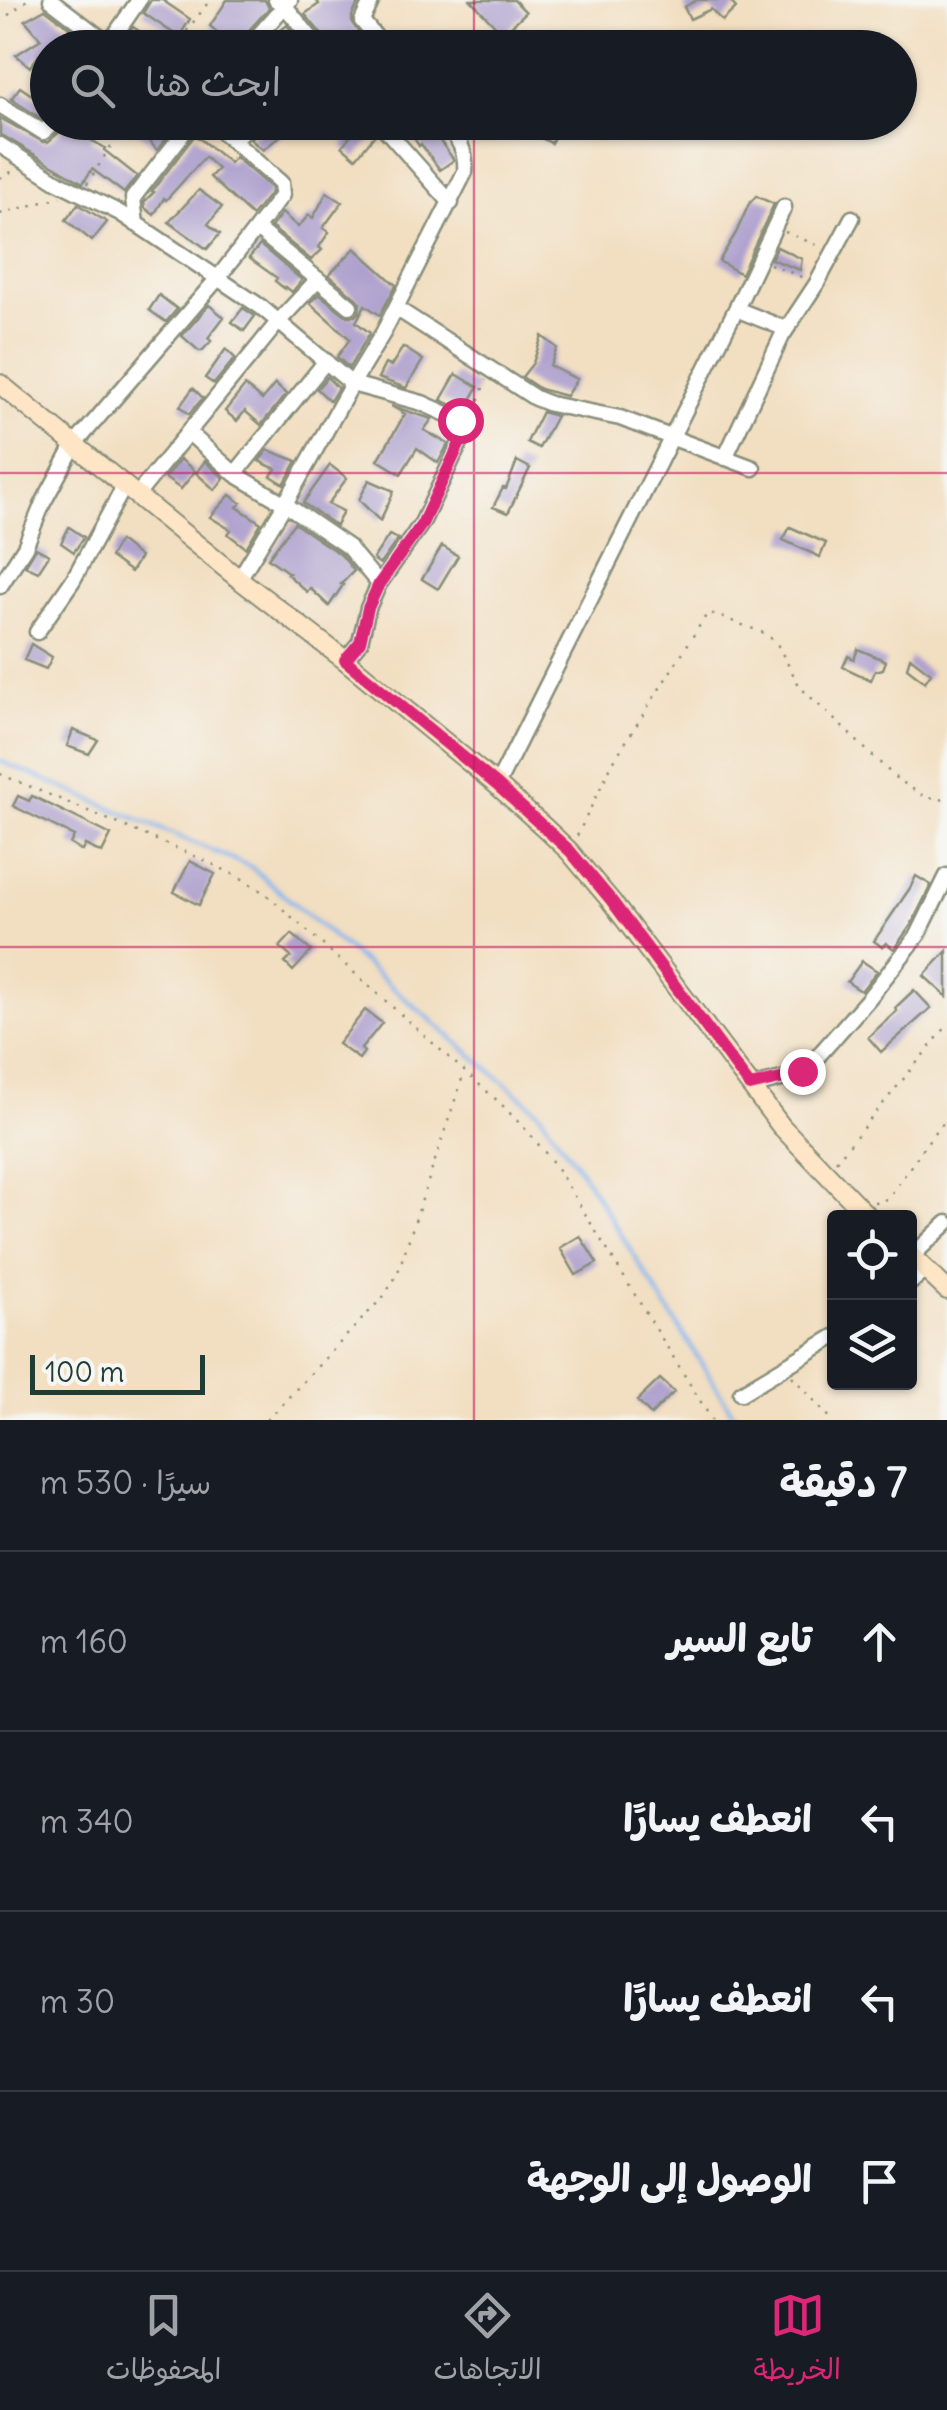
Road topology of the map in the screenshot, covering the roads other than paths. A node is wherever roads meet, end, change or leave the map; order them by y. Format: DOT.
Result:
graph roads {
  1 [pos="51,0"];
  2 [pos="139,0"];
  3 [pos="372,0"];
  4 [pos="284,2"];
  5 [pos="89,30"];
  6 [pos="120,30"];
  7 [pos="262,30"];
  8 [pos="305,30"];
  9 [pos="370,30"];
  10 [pos="0,105"];
  11 [pos="30,124"];
  12 [pos="178,140"];
  13 [pos="393,140"];
  14 [pos="458,140"];
  15 [pos="233,141"];
  16 [pos="0,145"];
  17 [pos="451,202"];
  18 [pos="784,207"];
  19 [pos="852,218"];
  20 [pos="136,224"];
  21 [pos="257,228"];
  22 [pos="218,278"];
  23 [pos="318,279"];
  24 [pos="350,306"];
  25 [pos="396,308"];
  26 [pos="736,310"];
  27 [pos="279,321"];
  28 [pos="786,329"];
  29 [pos="326,362"];
  30 [pos="0,384"];
  31 [pos="352,384"];
  32 [pos="188,432"];
  33 [pos="672,437"];
  34 [pos="75,444"];
  35 [pos="725,458"];
  36 [pos="754,468"];
  37 [pos="235,474"];
  38 [pos="131,490"];
  39 [pos="285,504"];
  40 [pos="239,579"];
  41 [pos="379,584"];
  42 [pos="0,586"];
  43 [pos="36,632"];
  44 [pos="345,660"];
  45 [pos="497,785"];
  46 [pos="947,876"];
  47 [pos="750,1086"];
  48 [pos="860,1210"];
  49 [pos="947,1223"];
  50 [pos="917,1259"];
  51 [pos="917,1263"];
  52 [pos="947,1290"];
  53 [pos="827,1341"];
  54 [pos="741,1392"];
  1 -- 5 [label="street"];
  2 -- 6 [label="street"];
  3 -- 9 [label="street"];
  4 -- 7 [label="street"];
  4 -- 8 [label="street"];
  10 -- 11 [label="street"];
  12 -- 20 [label="street"];
  13 -- 17 [label="street"];
  14 -- 17 [label="street"];
  15 -- 21 [label="street"];
  16 -- 20 [label="street"];
  17 -- 25 [label="street"];
  18 -- 26 [label="street"];
  19 -- 28 [label="street"];
  20 -- 22 [label="street"];
  21 -- 22 [label="street"];
  21 -- 23 [label="street"];
  22 -- 27 [label="street"];
  22 -- 34 [label="street"];
  23 -- 24 [label="street"];
  23 -- 27 [label="street"];
  25 -- 31 [label="street"];
  25 -- 33 [label="street"];
  26 -- 28 [label="street"];
  26 -- 33 [label="street"];
  27 -- 29 [label="street"];
  27 -- 32 [label="street"];
  28 -- 35 [label="street"];
  29 -- 31 [label="street"];
  29 -- 37 [label="street"];
  30 -- 34 [label="street"];
  31 -- 39 [label="street"];
  31 -- 41 [label="street"];
  32 -- 37 [label="street"];
  32 -- 38 [label="street"];
  33 -- 35 [label="street"];
  33 -- 45 [label="street"];
  34 -- 38 [label="street"];
  34 -- 42 [label="street"];
  35 -- 36 [label="street"];
  37 -- 39 [label="street"];
  38 -- 40 [label="street"];
  38 -- 43 [label="street"];
  39 -- 40 [label="street"];
  39 -- 41 [label="street"];
  40 -- 44 [label="street"];
  41 -- 44 [label="street"];
  44 -- 45 [label="street"];
  45 -- 47 [label="street"];
  46 -- 47 [label="street"];
  47 -- 48 [label="street"];
  49 -- 50 [label="street"];
  51 -- 52 [label="street"];
  53 -- 54 [label="street"];
}
